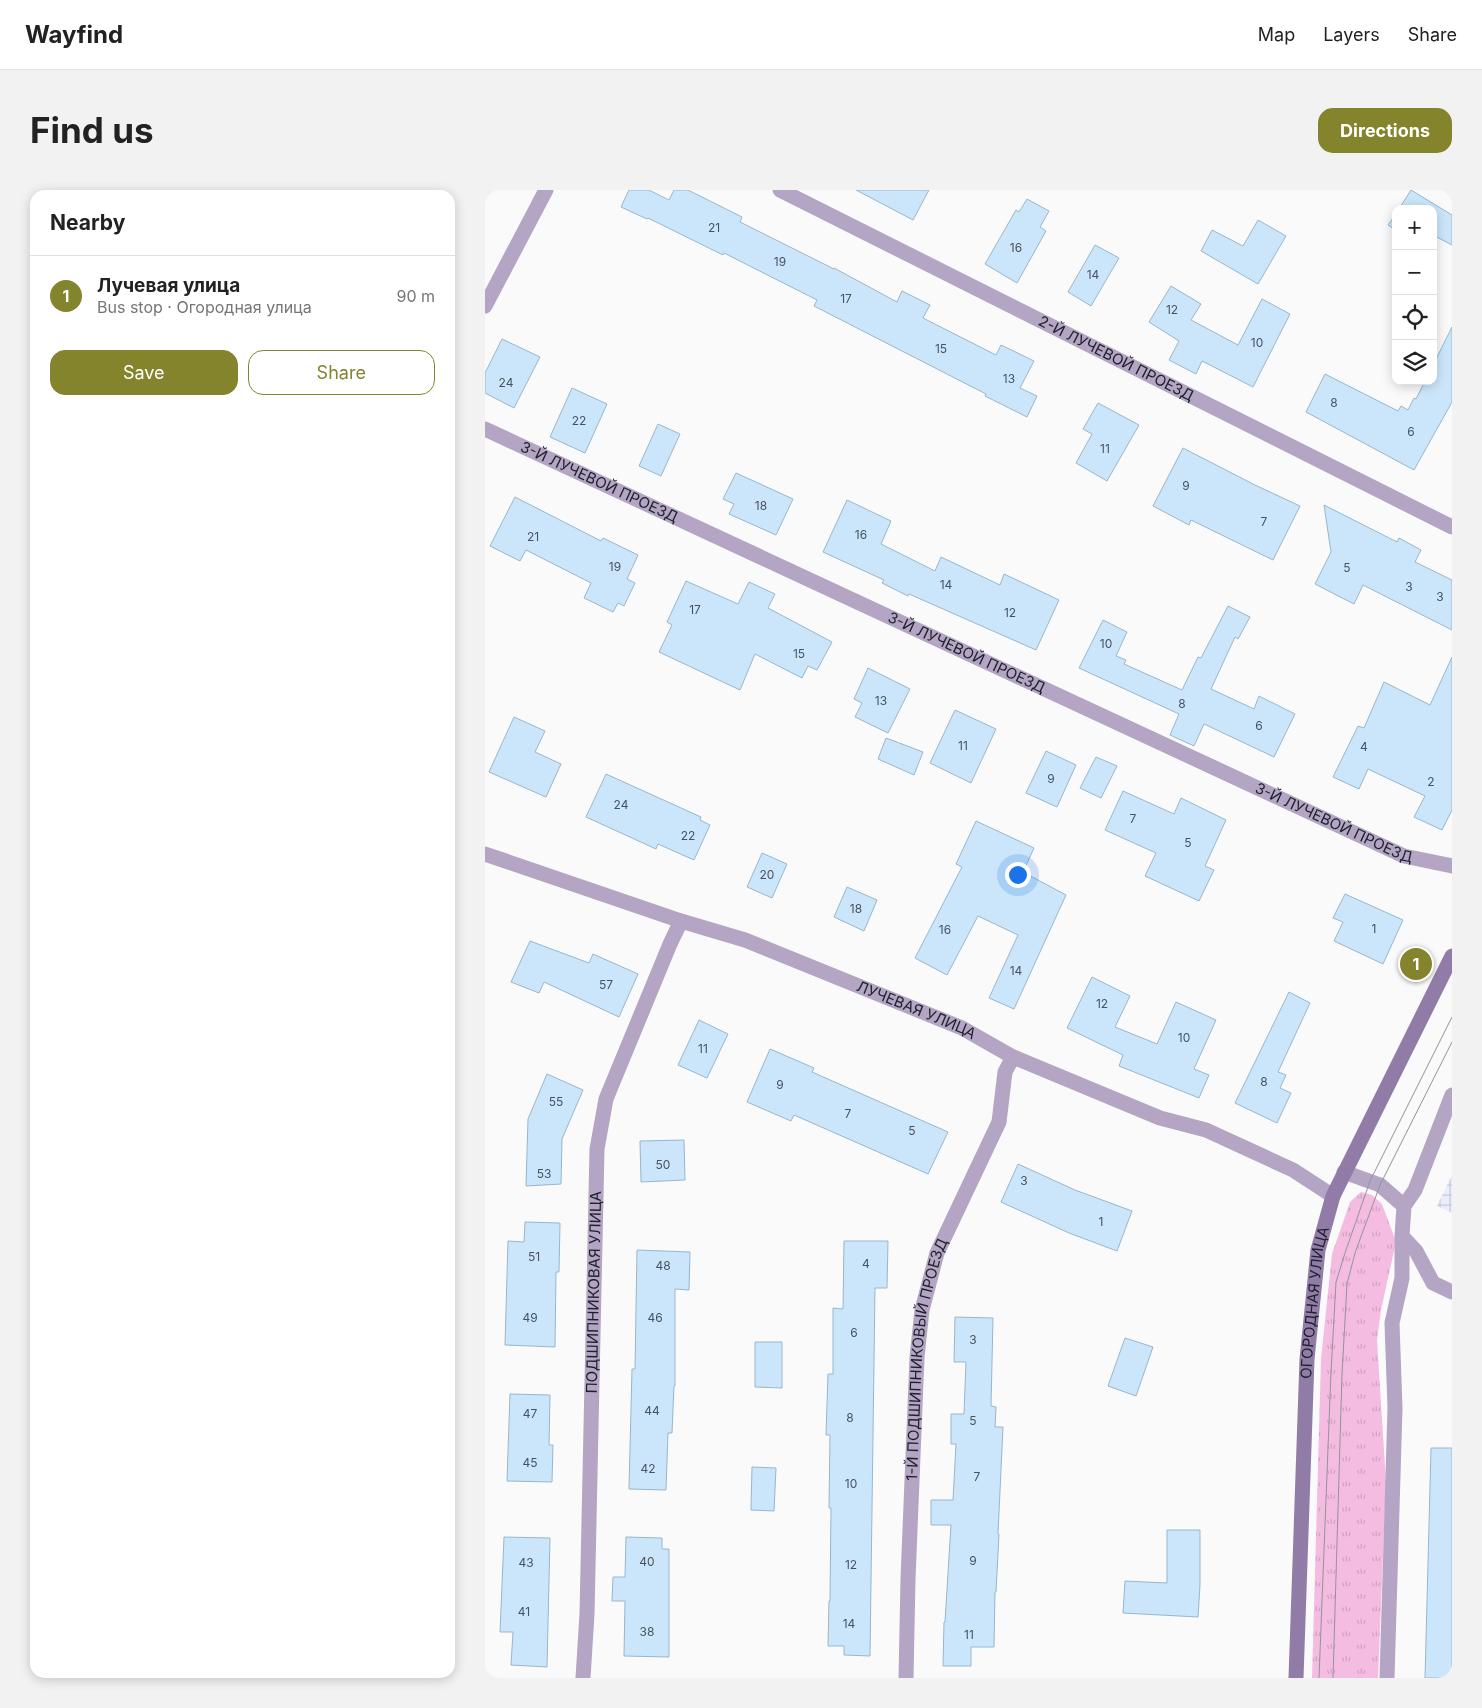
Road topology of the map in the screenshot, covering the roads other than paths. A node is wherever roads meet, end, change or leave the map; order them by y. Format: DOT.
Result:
graph roads {
  1 [pos="546,190"];
  2 [pos="780,190"];
  3 [pos="485,306"];
  4 [pos="485,429"];
  5 [pos="1452,527"];
  6 [pos="485,854"];
  7 [pos="1452,866"];
  8 [pos="681,921"];
  9 [pos="1452,956"];
  10 [pos="1013,1057"];
  11 [pos="1452,1094"];
  12 [pos="1344,1172"];
  13 [pos="1333,1196"];
  14 [pos="1404,1206"];
  15 [pos="1402,1236"];
  16 [pos="1452,1292"];
  17 [pos="583,1678"];
  18 [pos="906,1678"];
  19 [pos="1296,1678"];
  20 [pos="1387,1678"];
  1 -- 3 [label="street"];
  2 -- 5 [label="street, 2-Й ЛУЧЕВОЙ ПРОЕЗД"];
  4 -- 7 [label="street, 3-Й ЛУЧЕВОЙ ПРОЕЗД"];
  6 -- 8 [label="street, ЛУЧЕВАЯ УЛИЦА"];
  8 -- 10 [label="street, ЛУЧЕВАЯ УЛИЦА"];
  8 -- 17 [label="street, ПОДШИПНИКОВАЯ УЛИЦА"];
  9 -- 12 [label="street, ОГОРОДНАЯ УЛИЦА"];
  10 -- 13 [label="street, ЛУЧЕВАЯ УЛИЦА"];
  10 -- 18 [label="street, 1-Й ПОДШИПНИКОВЫЙ ПРОЕЗД"];
  11 -- 14 [label="street"];
  12 -- 13 [label="street, ОГОРОДНАЯ УЛИЦА"];
  12 -- 14 [label="street"];
  13 -- 19 [label="street, ОГОРОДНАЯ УЛИЦА"];
  14 -- 15 [label="street"];
  15 -- 16 [label="street"];
  15 -- 20 [label="street"];
}
